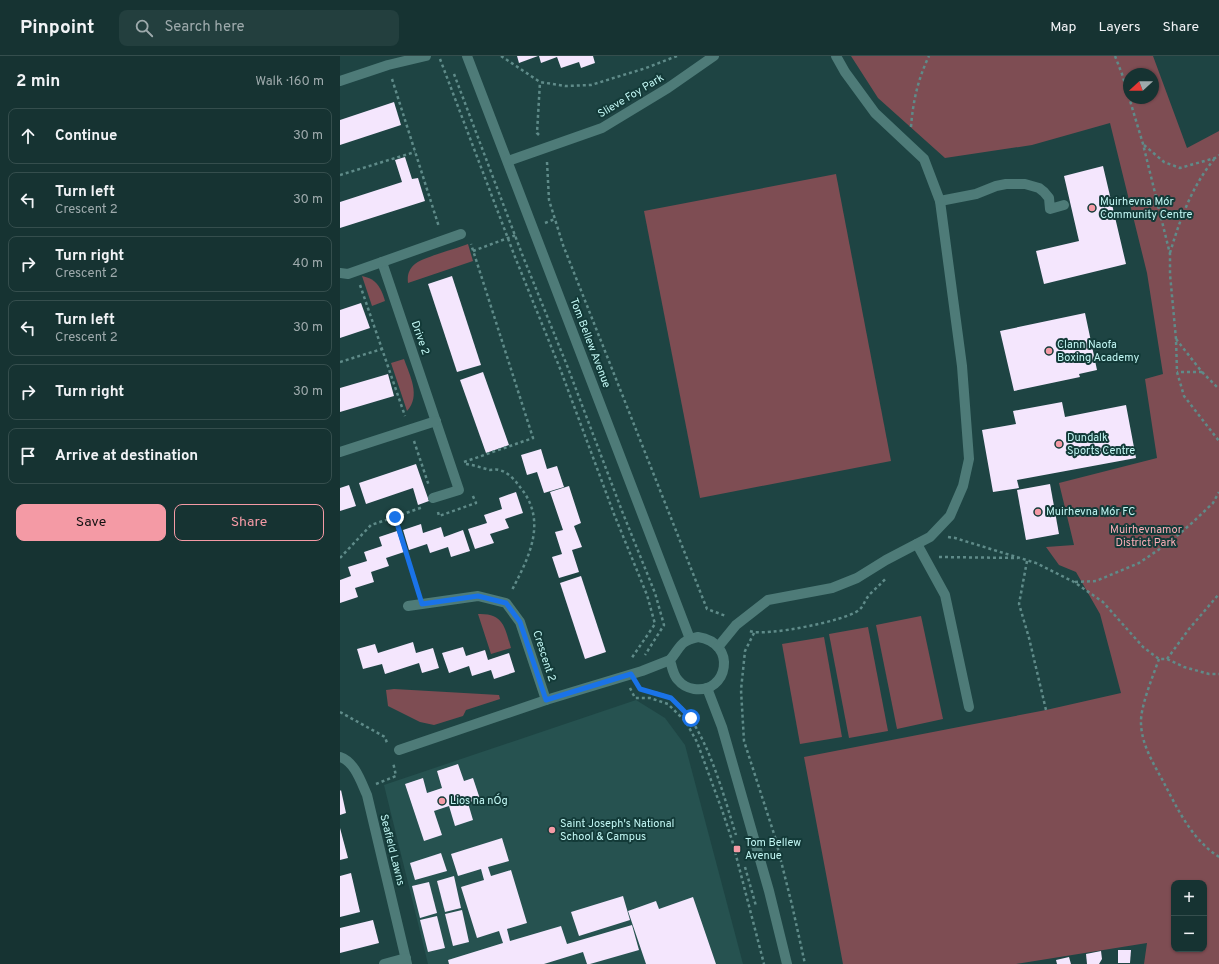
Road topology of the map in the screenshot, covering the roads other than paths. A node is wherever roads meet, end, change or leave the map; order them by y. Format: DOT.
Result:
graph roads {
  1 [pos="426,56"];
  2 [pos="467,56"];
  3 [pos="714,56"];
  4 [pos="836,56"];
  5 [pos="340,81"];
  6 [pos="508,160"];
  7 [pos="940,201"];
  8 [pos="1064,205"];
  9 [pos="461,234"];
  10 [pos="382,262"];
  11 [pos="340,273"];
  12 [pos="436,421"];
  13 [pos="340,452"];
  14 [pos="434,498"];
  15 [pos="917,544"];
  16 [pos="408,606"];
  17 [pos="690,639"];
  18 [pos="718,647"];
  19 [pos="670,660"];
  20 [pos="707,688"];
  21 [pos="546,700"];
  22 [pos="969,707"];
  23 [pos="399,750"];
  24 [pos="340,757"];
  25 [pos="407,961"];
  26 [pos="384,964"];
  27 [pos="787,964"];
  1 -- 5 [label="street"];
  2 -- 6 [label="street, Tom Bellew Avenue"];
  3 -- 6 [label="street, Slieve Foy Park"];
  4 -- 7 [label="street"];
  6 -- 17 [label="street, Tom Bellew Avenue"];
  7 -- 8 [label="street"];
  7 -- 15 [label="street"];
  9 -- 10 [label="street"];
  10 -- 11 [label="street"];
  10 -- 12 [label="street, Drive 2"];
  12 -- 13 [label="street"];
  12 -- 14 [label="street, Drive 2"];
  15 -- 18 [label="street"];
  15 -- 22 [label="street"];
  16 -- 21 [label="street, Crescent 2"];
  17 -- 18 [label="street"];
  17 -- 19 [label="street"];
  18 -- 20 [label="street"];
  19 -- 20 [label="street"];
  19 -- 21 [label="street, Crescent 2"];
  20 -- 27 [label="street"];
  21 -- 23 [label="street, Crescent 2"];
  24 -- 25 [label="street, Seafield Lawns"];
  25 -- 26 [label="street, Seafield Lawns"];
}
